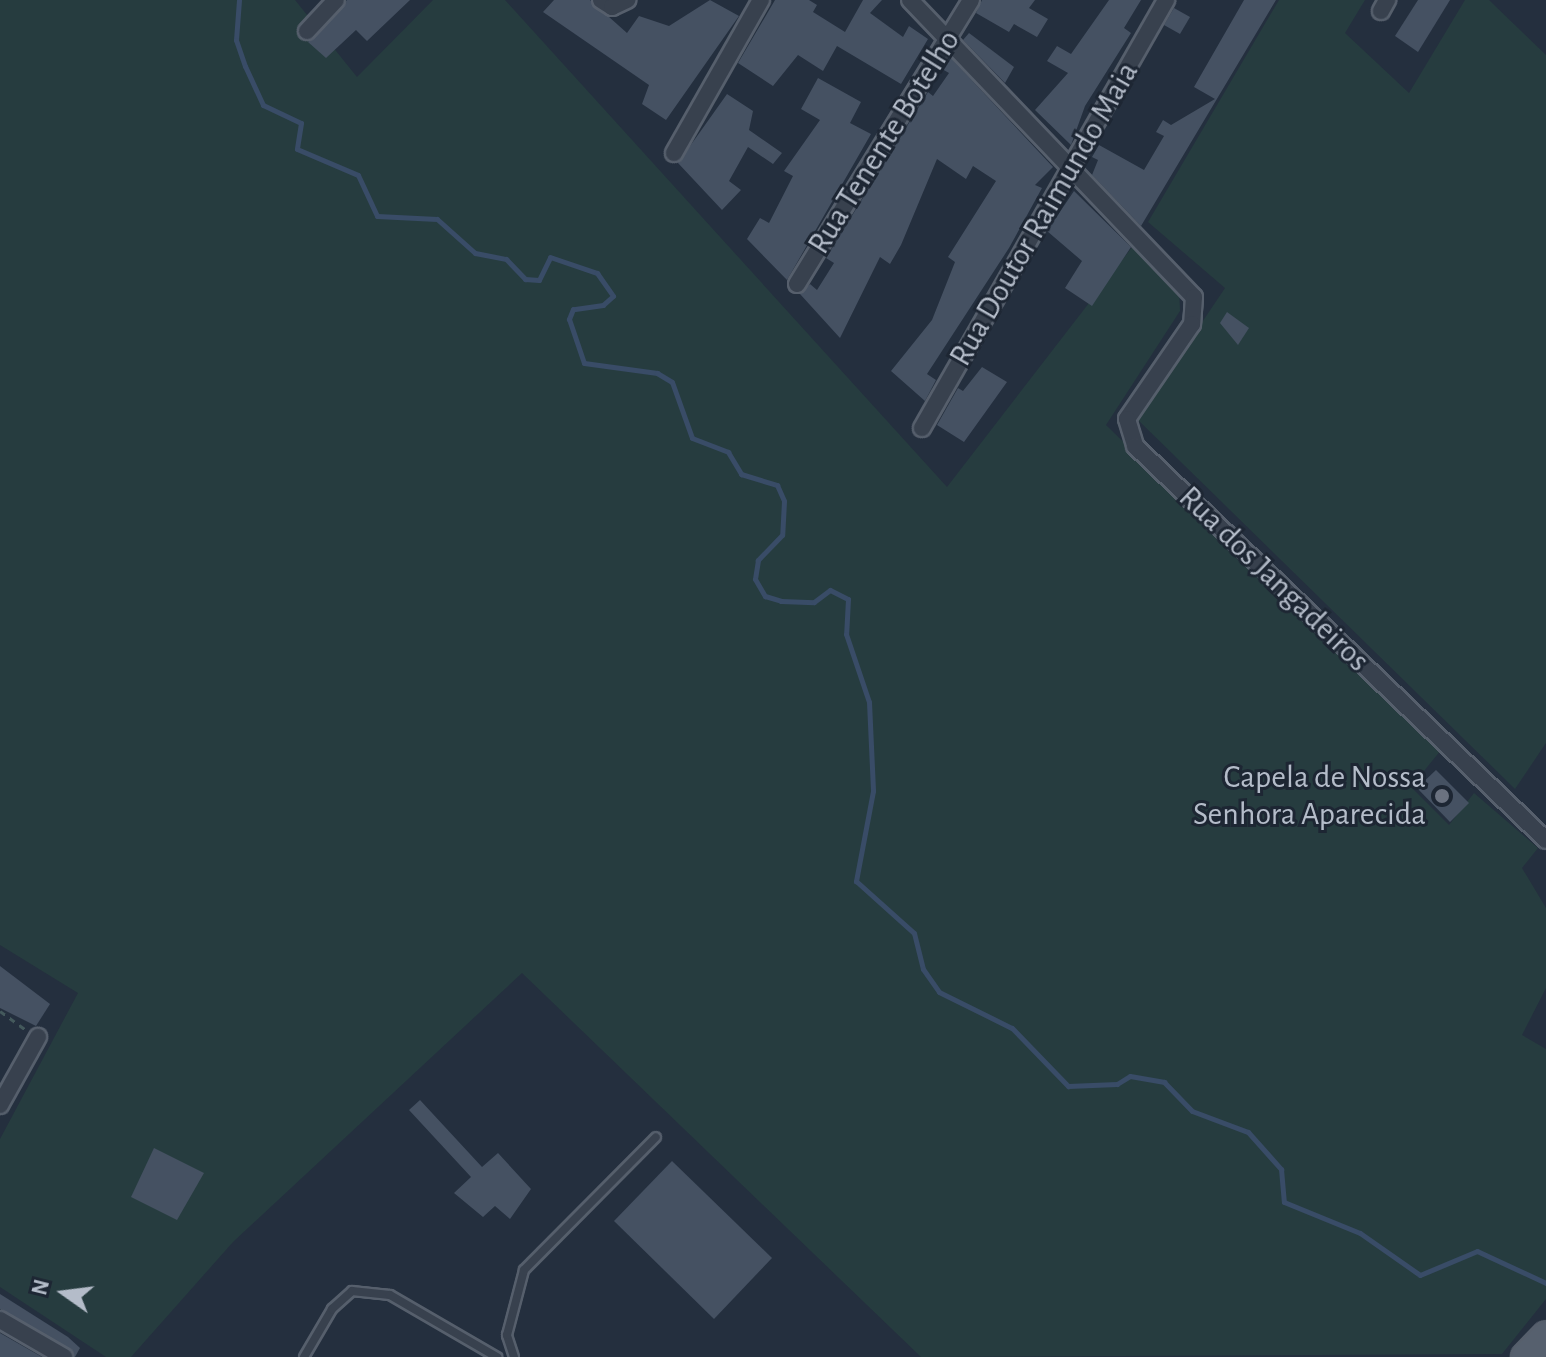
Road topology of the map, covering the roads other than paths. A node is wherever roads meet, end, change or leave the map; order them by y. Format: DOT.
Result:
graph roads {
  1 [pos="336,0"];
  2 [pos="601,0"];
  3 [pos="627,0"];
  4 [pos="761,0"];
  5 [pos="910,0"];
  6 [pos="971,0"];
  7 [pos="1166,0"];
  8 [pos="307,31"];
  9 [pos="949,39"];
  10 [pos="674,153"];
  11 [pos="1071,170"];
  12 [pos="797,284"];
  13 [pos="922,428"];
  14 [pos="1546,840"];
  15 [pos="38,1037"];
  16 [pos="0,1105"];
  17 [pos="656,1137"];
  18 [pos="0,1320"];
  19 [pos="1546,1335"];
  20 [pos="64,1357"];
  21 [pos="304,1357"];
  22 [pos="497,1357"];
  23 [pos="514,1357"];
  24 [pos="1525,1357"];
  1 -- 8 [label="street"];
  2 -- 3 [label="street"];
  4 -- 10 [label="street"];
  5 -- 9 [label="street"];
  6 -- 9 [label="street, Rua Tenente Botelho"];
  7 -- 11 [label="street, Rua Doutor Raimundo Maia"];
  9 -- 11 [label="street"];
  9 -- 12 [label="street, Rua Tenente Botelho"];
  11 -- 13 [label="street, Rua Doutor Raimundo Maia"];
  11 -- 14 [label="street, Rua dos Jangadeiros"];
  15 -- 16 [label="street"];
  17 -- 23 [label="lane"];
  18 -- 20 [label="street"];
  19 -- 24 [label="main road"];
  21 -- 22 [label="lane"];
}
